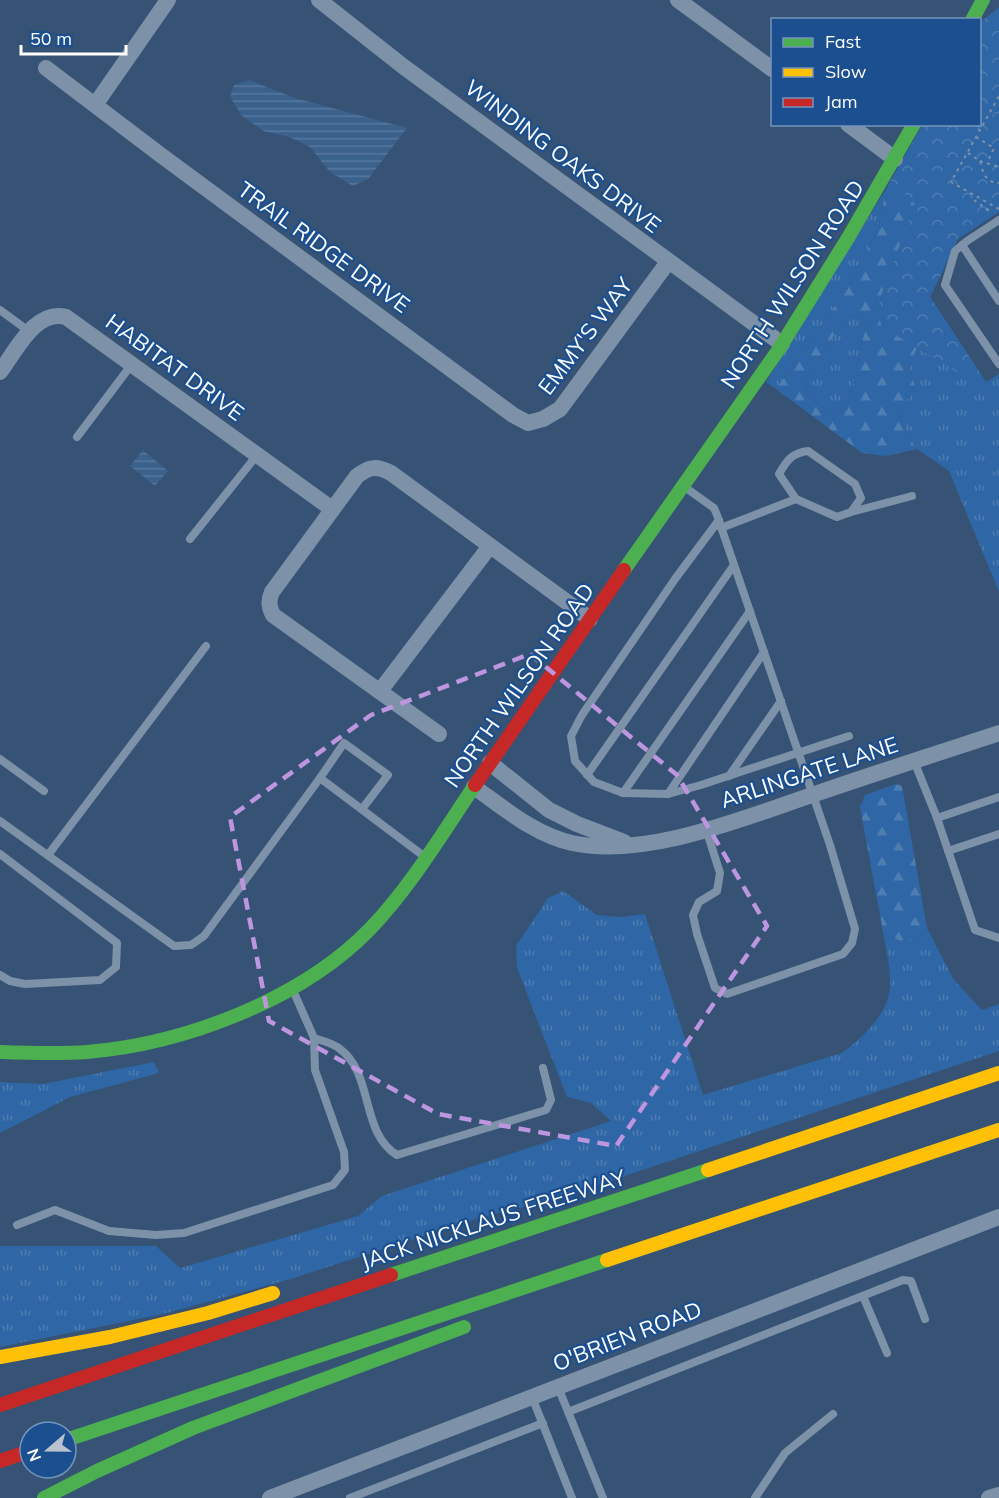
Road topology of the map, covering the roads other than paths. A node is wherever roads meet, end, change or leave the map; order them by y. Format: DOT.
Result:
graph roads {
  1 [pos="168,0"];
  2 [pos="319,0"];
  3 [pos="678,0"];
  4 [pos="983,0"];
  5 [pos="973,18"];
  6 [pos="46,68"];
  7 [pos="771,68"];
  8 [pos="95,105"];
  9 [pos="851,126"];
  10 [pos="913,126"];
  11 [pos="895,159"];
  12 [pos="996,222"];
  13 [pos="962,245"];
  14 [pos="668,262"];
  15 [pos="999,301"];
  16 [pos="0,310"];
  17 [pos="30,332"];
  18 [pos="782,344"];
  19 [pos="132,364"];
  20 [pos="999,364"];
  21 [pos="0,372"];
  22 [pos="528,423"];
  23 [pos="77,437"];
  24 [pos="257,454"];
  25 [pos="683,486"];
  26 [pos="912,496"];
  27 [pos="796,499"];
  28 [pos="332,509"];
  29 [pos="851,512"];
  30 [pos="720,524"];
  31 [pos="190,539"];
  32 [pos="490,546"];
  33 [pos="734,564"];
  34 [pos="750,611"];
  35 [pos="590,619"];
  36 [pos="206,646"];
  37 [pos="764,652"];
  38 [pos="380,691"];
  39 [pos="781,701"];
  40 [pos="999,733"];
  41 [pos="439,734"];
  42 [pos="849,736"];
  43 [pos="798,753"];
  44 [pos="0,759"];
  45 [pos="914,761"];
  46 [pos="490,763"];
  47 [pos="587,775"];
  48 [pos="729,776"];
  49 [pos="320,778"];
  50 [pos="474,787"];
  51 [pos="44,791"];
  52 [pos="623,793"];
  53 [pos="668,794"];
  54 [pos="812,795"];
  55 [pos="999,797"];
  56 [pos="362,809"];
  57 [pos="937,818"];
  58 [pos="0,821"];
  59 [pos="706,828"];
  60 [pos="999,834"];
  61 [pos="630,845"];
  62 [pos="948,850"];
  63 [pos="0,854"];
  64 [pos="48,855"];
  65 [pos="426,857"];
  66 [pos="999,938"];
  67 [pos="0,975"];
  68 [pos="292,987"];
  69 [pos="314,1038"];
  70 [pos="0,1052"];
  71 [pos="543,1068"];
  72 [pos="996,1074"];
  73 [pos="997,1130"];
  74 [pos="575,1214"];
  75 [pos="746,1214"];
  76 [pos="999,1217"];
  77 [pos="16,1225"];
  78 [pos="466,1235"];
  79 [pos="286,1289"];
  80 [pos="863,1296"];
  81 [pos="529,1301"];
  82 [pos="926,1319"];
  83 [pos="475,1323"];
  84 [pos="886,1353"];
  85 [pos="0,1357"];
  86 [pos="558,1387"];
  87 [pos="532,1397"];
  88 [pos="0,1405"];
  89 [pos="568,1412"];
  90 [pos="833,1414"];
  91 [pos="543,1423"];
  92 [pos="78,1436"];
  93 [pos="18,1455"];
  94 [pos="0,1461"];
  95 [pos="999,1495"];
  96 [pos="44,1498"];
  97 [pos="270,1498"];
  98 [pos="350,1498"];
  99 [pos="572,1498"];
  100 [pos="603,1498"];
  101 [pos="755,1498"];
  102 [pos="989,1498"];
  1 -- 8 [label="street"];
  2 -- 14 [label="street, WINDING OAKS DRIVE"];
  3 -- 7 [label="street"];
  4 -- 5 [label="main road"];
  6 -- 8 [label="street, TRAIL RIDGE DRIVE"];
  8 -- 22 [label="street, TRAIL RIDGE DRIVE"];
  9 -- 11 [label="street"];
  10 -- 11 [label="main road, NORTH WILSON ROAD"];
  11 -- 18 [label="main road, NORTH WILSON ROAD"];
  12 -- 13 [label="lane"];
  13 -- 15 [label="lane"];
  13 -- 20 [label="lane"];
  14 -- 18 [label="street, WINDING OAKS DRIVE"];
  14 -- 22 [label="street, EMMY'S WAY"];
  16 -- 17 [label="lane"];
  17 -- 19 [label="street, HABITAT DRIVE"];
  17 -- 21 [label="street, HABITAT DRIVE"];
  18 -- 25 [label="main road, NORTH WILSON ROAD"];
  19 -- 23 [label="lane"];
  19 -- 24 [label="street, HABITAT DRIVE"];
  24 -- 28 [label="street, HABITAT DRIVE"];
  24 -- 31 [label="lane"];
  25 -- 30 [label="lane"];
  25 -- 35 [label="main road, NORTH WILSON ROAD"];
  26 -- 29 [label="lane"];
  27 -- 29 [label="lane"];
  27 -- 29 [label="lane"];
  27 -- 30 [label="lane"];
  28 -- 32 [label="street"];
  28 -- 38 [label="street"];
  30 -- 33 [label="lane"];
  30 -- 47 [label="lane"];
  32 -- 35 [label="street"];
  32 -- 38 [label="street"];
  33 -- 34 [label="lane"];
  33 -- 47 [label="lane"];
  34 -- 37 [label="lane"];
  34 -- 52 [label="lane"];
  35 -- 46 [label="main road, NORTH WILSON ROAD"];
  36 -- 64 [label="lane"];
  37 -- 39 [label="lane"];
  37 -- 53 [label="lane"];
  38 -- 41 [label="street"];
  39 -- 43 [label="lane"];
  39 -- 48 [label="lane"];
  40 -- 45 [label="street, ARLINGATE LANE"];
  42 -- 43 [label="lane"];
  43 -- 48 [label="lane"];
  43 -- 54 [label="lane"];
  44 -- 51 [label="lane"];
  45 -- 54 [label="street, ARLINGATE LANE"];
  45 -- 57 [label="lane"];
  46 -- 50 [label="main road, NORTH WILSON ROAD"];
  46 -- 61 [label="street"];
  47 -- 52 [label="lane"];
  48 -- 53 [label="lane"];
  49 -- 56 [label="lane"];
  49 -- 56 [label="lane"];
  49 -- 64 [label="lane"];
  50 -- 61 [label="street, ARLINGATE LANE"];
  50 -- 65 [label="main road, NORTH WILSON ROAD"];
  52 -- 53 [label="lane"];
  54 -- 59 [label="street, ARLINGATE LANE"];
  54 -- 59 [label="lane"];
  55 -- 57 [label="lane"];
  56 -- 65 [label="lane"];
  57 -- 62 [label="lane"];
  58 -- 64 [label="lane"];
  59 -- 61 [label="street, ARLINGATE LANE"];
  60 -- 62 [label="lane"];
  62 -- 66 [label="lane"];
  63 -- 67 [label="lane"];
  65 -- 68 [label="main road, NORTH WILSON ROAD"];
  68 -- 69 [label="lane"];
  68 -- 70 [label="main road, NORTH WILSON ROAD"];
  69 -- 71 [label="lane"];
  69 -- 77 [label="lane"];
  72 -- 74 [label="main road, JACK NICKLAUS FREEWAY"];
  73 -- 75 [label="main road"];
  74 -- 78 [label="main road"];
  74 -- 88 [label="main road, JACK NICKLAUS FREEWAY"];
  75 -- 81 [label="main road"];
  75 -- 92 [label="main road"];
  76 -- 86 [label="street, O'BRIEN ROAD"];
  79 -- 85 [label="main road"];
  80 -- 82 [label="lane"];
  80 -- 84 [label="lane"];
  80 -- 89 [label="lane"];
  83 -- 96 [label="main road"];
  86 -- 87 [label="street, O'BRIEN ROAD"];
  86 -- 89 [label="lane"];
  87 -- 91 [label="lane"];
  87 -- 97 [label="street, O'BRIEN ROAD"];
  89 -- 100 [label="lane"];
  90 -- 101 [label="lane"];
  91 -- 98 [label="lane"];
  91 -- 99 [label="lane"];
  93 -- 94 [label="main road"];
  95 -- 102 [label="street"];
}
